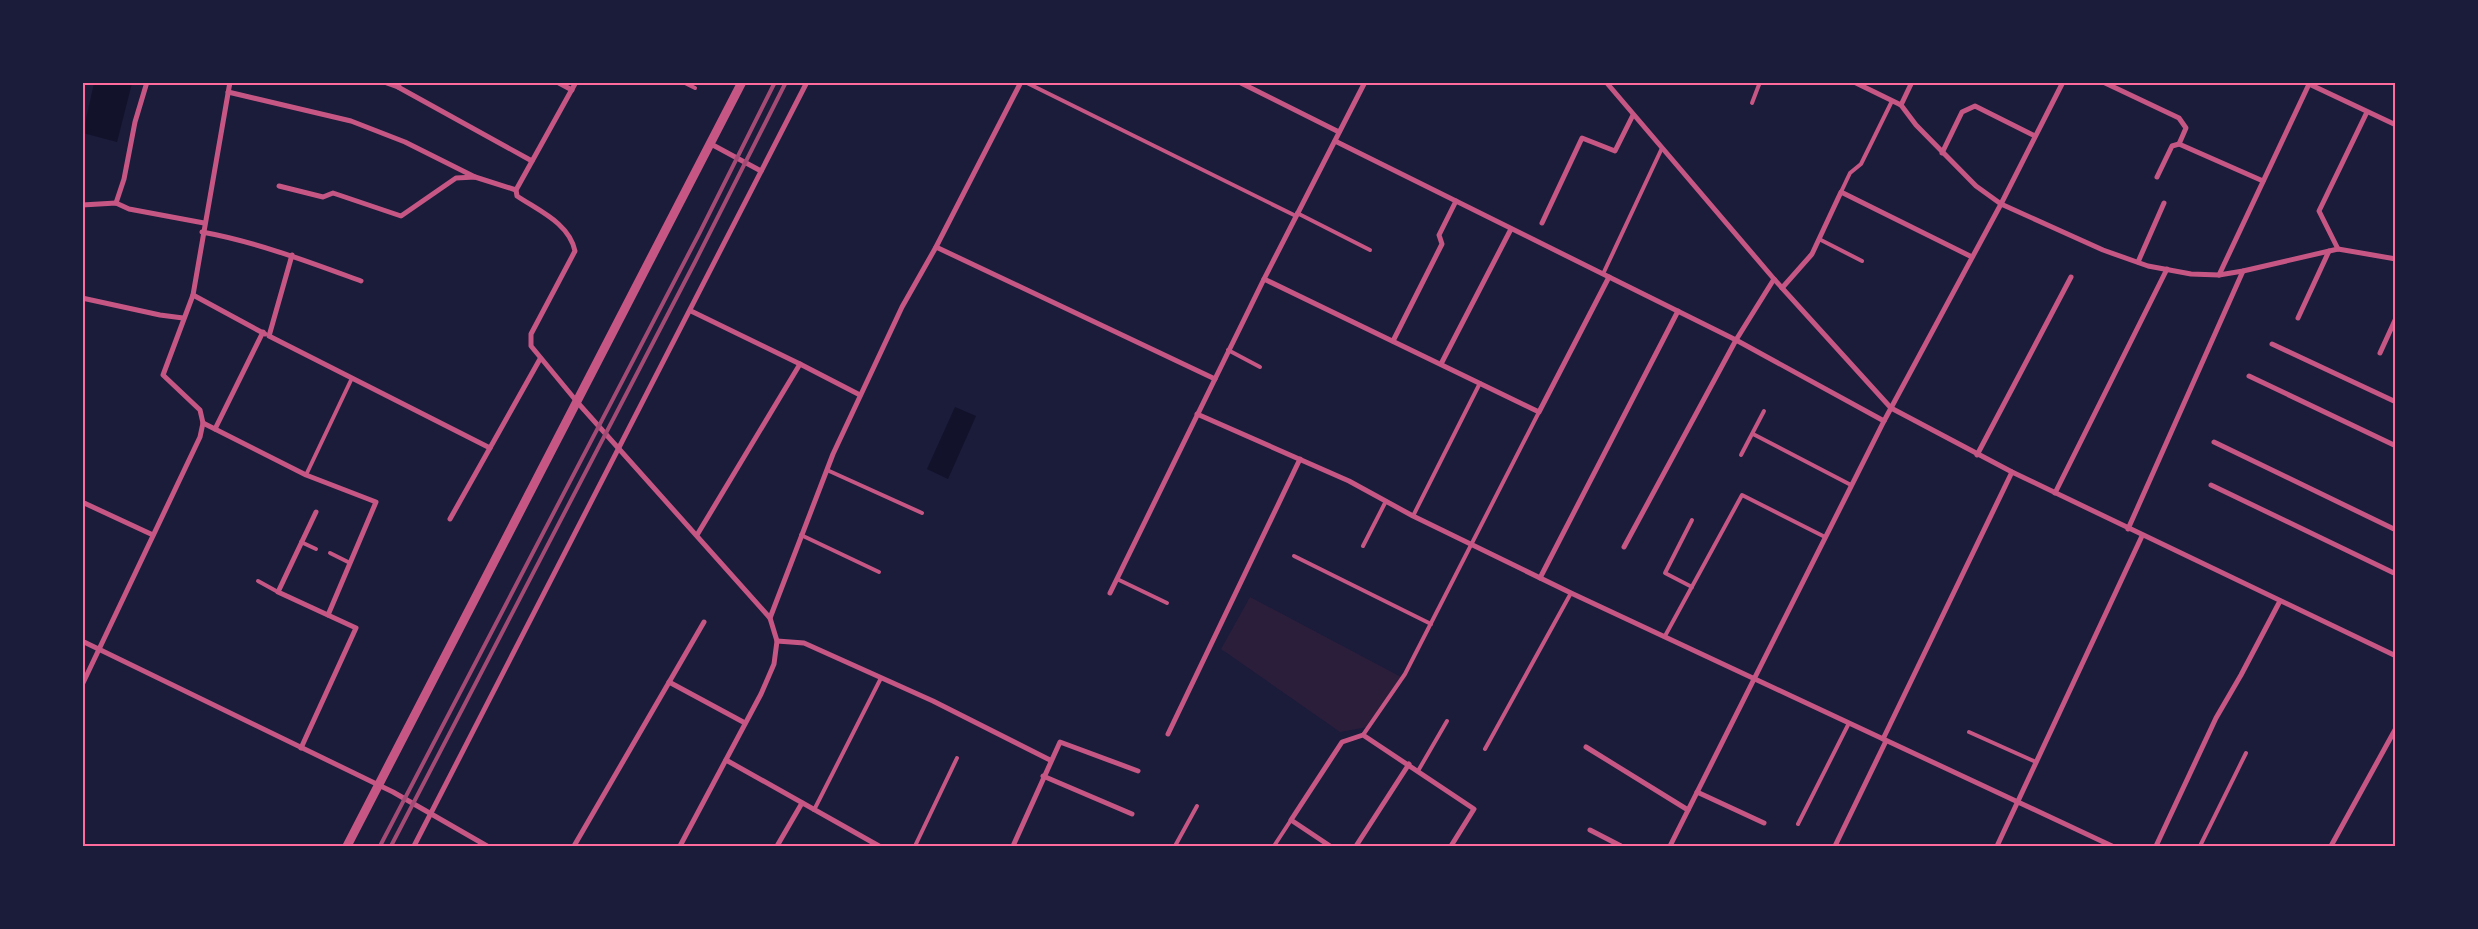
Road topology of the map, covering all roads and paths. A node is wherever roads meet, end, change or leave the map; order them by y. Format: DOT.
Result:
graph roads {
  1 [pos="147,82"];
  2 [pos="230,82"];
  3 [pos="384,82"];
  4 [pos="557,82"];
  5 [pos="576,82"];
  6 [pos="683,82"];
  7 [pos="742,82"];
  8 [pos="807,82"];
  9 [pos="1021,82"];
  10 [pos="1025,82"];
  11 [pos="1239,82"];
  12 [pos="1365,82"];
  13 [pos="1606,82"];
  14 [pos="1760,82"];
  15 [pos="1854,82"];
  16 [pos="1912,82"];
  17 [pos="2063,82"];
  18 [pos="2103,82"];
  19 [pos="2309,83"];
  20 [pos="399,85"];
  21 [pos="695,88"];
  22 [pos="572,90"];
  23 [pos="228,92"];
  24 [pos="1892,101"];
  25 [pos="1752,103"];
  26 [pos="1901,105"];
  27 [pos="2367,112"];
  28 [pos="1633,114"];
  29 [pos="2396,125"];
  30 [pos="1339,132"];
  31 [pos="2035,136"];
  32 [pos="1335,141"];
  33 [pos="711,144"];
  34 [pos="2179,144"];
  35 [pos="1662,148"];
  36 [pos="1942,153"];
  37 [pos="532,161"];
  38 [pos="761,171"];
  39 [pos="475,177"];
  40 [pos="2157,177"];
  41 [pos="2263,181"];
  42 [pos="279,186"];
  43 [pos="516,190"];
  44 [pos="1841,192"];
  45 [pos="1456,201"];
  46 [pos="116,203"];
  47 [pos="2164,203"];
  48 [pos="2001,204"];
  49 [pos="82,205"];
  50 [pos="1296,215"];
  51 [pos="1542,223"];
  52 [pos="204,224"];
  53 [pos="1511,228"];
  54 [pos="202,232"];
  55 [pos="1819,239"];
  56 [pos="936,247"];
  57 [pos="2338,249"];
  58 [pos="1370,250"];
  59 [pos="2328,251"];
  60 [pos="292,255"];
  61 [pos="1972,257"];
  62 [pos="2396,259"];
  63 [pos="1862,261"];
  64 [pos="2138,262"];
  65 [pos="2167,269"];
  66 [pos="2243,271"];
  67 [pos="1603,274"];
  68 [pos="2219,274"];
  69 [pos="1609,277"];
  70 [pos="2071,277"];
  71 [pos="1264,279"];
  72 [pos="1774,279"];
  73 [pos="361,281"];
  74 [pos="1782,288"];
  75 [pos="193,296"];
  76 [pos="82,298"];
  77 [pos="691,311"];
  78 [pos="1678,311"];
  79 [pos="183,318"];
  80 [pos="2298,318"];
  81 [pos="2396,318"];
  82 [pos="263,332"];
  83 [pos="269,336"];
  84 [pos="1736,340"];
  85 [pos="1393,341"];
  86 [pos="2272,344"];
  87 [pos="1228,350"];
  88 [pos="2380,353"];
  89 [pos="540,359"];
  90 [pos="800,364"];
  91 [pos="1441,364"];
  92 [pos="1260,367"];
  93 [pos="2249,376"];
  94 [pos="352,378"];
  95 [pos="1215,379"];
  96 [pos="1480,383"];
  97 [pos="860,396"];
  98 [pos="2396,402"];
  99 [pos="578,403"];
  100 [pos="1891,408"];
  101 [pos="1764,411"];
  102 [pos="1539,412"];
  103 [pos="1197,414"];
  104 [pos="1884,421"];
  105 [pos="203,423"];
  106 [pos="215,429"];
  107 [pos="1753,434"];
  108 [pos="2214,442"];
  109 [pos="2396,446"];
  110 [pos="490,448"];
  111 [pos="619,449"];
  112 [pos="1741,455"];
  113 [pos="1977,455"];
  114 [pos="1300,459"];
  115 [pos="826,470"];
  116 [pos="2012,472"];
  117 [pos="306,475"];
  118 [pos="1851,485"];
  119 [pos="2211,485"];
  120 [pos="2055,494"];
  121 [pos="82,502"];
  122 [pos="1386,502"];
  123 [pos="316,512"];
  124 [pos="922,513"];
  125 [pos="1413,516"];
  126 [pos="450,519"];
  127 [pos="1692,520"];
  128 [pos="2128,529"];
  129 [pos="2396,530"];
  130 [pos="153,535"];
  131 [pos="697,535"];
  132 [pos="801,535"];
  133 [pos="2142,536"];
  134 [pos="1825,537"];
  135 [pos="302,542"];
  136 [pos="1471,545"];
  137 [pos="1363,546"];
  138 [pos="1624,547"];
  139 [pos="316,549"];
  140 [pos="330,553"];
  141 [pos="1294,556"];
  142 [pos="350,563"];
  143 [pos="879,572"];
  144 [pos="2396,574"];
  145 [pos="1540,578"];
  146 [pos="1116,579"];
  147 [pos="258,581"];
  148 [pos="1692,587"];
  149 [pos="278,592"];
  150 [pos="1110,593"];
  151 [pos="1571,593"];
  152 [pos="2280,601"];
  153 [pos="1168,603"];
  154 [pos="328,615"];
  155 [pos="770,618"];
  156 [pos="704,622"];
  157 [pos="1431,624"];
  158 [pos="1665,636"];
  159 [pos="82,641"];
  160 [pos="777,641"];
  161 [pos="98,650"];
  162 [pos="2396,656"];
  163 [pos="1754,677"];
  164 [pos="881,678"];
  165 [pos="669,682"];
  166 [pos="82,685"];
  167 [pos="1447,722"];
  168 [pos="745,723"];
  169 [pos="1849,723"];
  170 [pos="2396,728"];
  171 [pos="1970,732"];
  172 [pos="1168,734"];
  173 [pos="1363,735"];
  174 [pos="1885,740"];
  175 [pos="1586,747"];
  176 [pos="301,748"];
  177 [pos="1486,749"];
  178 [pos="2246,753"];
  179 [pos="958,758"];
  180 [pos="726,760"];
  181 [pos="1050,760"];
  182 [pos="2036,762"];
  183 [pos="1409,764"];
  184 [pos="1138,771"];
  185 [pos="1418,771"];
  186 [pos="1043,776"];
  187 [pos="379,786"];
  188 [pos="1697,792"];
  189 [pos="802,803"];
  190 [pos="2017,803"];
  191 [pos="1197,806"];
  192 [pos="814,810"];
  193 [pos="1688,810"];
  194 [pos="432,812"];
  195 [pos="1132,814"];
  196 [pos="1291,820"];
  197 [pos="1764,823"];
  198 [pos="1798,824"];
  199 [pos="1590,830"];
  200 [pos="2332,845"];
  201 [pos="348,846"];
  202 [pos="414,846"];
  203 [pos="487,846"];
  204 [pos="574,846"];
  205 [pos="680,846"];
  206 [pos="777,846"];
  207 [pos="879,846"];
  208 [pos="915,846"];
  209 [pos="1013,846"];
  210 [pos="1175,846"];
  211 [pos="1274,846"];
  212 [pos="1330,846"];
  213 [pos="1356,846"];
  214 [pos="1451,846"];
  215 [pos="1621,846"];
  216 [pos="1670,846"];
  217 [pos="1836,846"];
  218 [pos="1997,846"];
  219 [pos="2112,846"];
  220 [pos="2156,846"];
  221 [pos="2200,846"];
  222 [pos="2339,846"];
  1 -- 46 [label="street"];
  2 -- 23 [label="street"];
  3 -- 20 [label="street"];
  4 -- 22 [label="street"];
  5 -- 22 [label="street"];
  6 -- 21 [label="lane"];
  7 -- 33 [label="street"];
  8 -- 38 [label="street"];
  9 -- 56 [label="street"];
  10 -- 50 [label="lane"];
  11 -- 30 [label="street"];
  12 -- 30 [label="street"];
  13 -- 28 [label="street"];
  14 -- 25 [label="lane"];
  15 -- 24 [label="street"];
  16 -- 26 [label="street"];
  17 -- 31 [label="street"];
  18 -- 34 [label="street"];
  19 -- 27 [label="street"];
  19 -- 41 [label="street"];
  20 -- 37 [label="street"];
  22 -- 37 [label="street"];
  23 -- 39 [label="street"];
  23 -- 52 [label="street"];
  24 -- 26 [label="street"];
  24 -- 44 [label="lane"];
  26 -- 36 [label="street"];
  27 -- 29 [label="street"];
  27 -- 57 [label="street"];
  28 -- 35 [label="street"];
  28 -- 51 [label="street"];
  30 -- 32 [label="street"];
  31 -- 36 [label="street"];
  31 -- 48 [label="street"];
  32 -- 45 [label="street"];
  32 -- 50 [label="street"];
  33 -- 38 [label="street"];
  33 -- 99 [label="street"];
  34 -- 40 [label="street"];
  34 -- 41 [label="street"];
  35 -- 67 [label="lane"];
  35 -- 72 [label="street"];
  36 -- 48 [label="street"];
  37 -- 43 [label="street"];
  38 -- 77 [label="street"];
  39 -- 42 [label="street"];
  39 -- 43 [label="street"];
  41 -- 68 [label="street"];
  43 -- 89 [label="street"];
  44 -- 55 [label="street"];
  44 -- 61 [label="street"];
  45 -- 53 [label="street"];
  45 -- 85 [label="street"];
  46 -- 49 [label="street"];
  46 -- 52 [label="street"];
  47 -- 64 [label="street"];
  48 -- 61 [label="street"];
  48 -- 64 [label="street"];
  50 -- 58 [label="lane"];
  50 -- 71 [label="street"];
  52 -- 54 [label="street"];
  53 -- 67 [label="street"];
  53 -- 91 [label="street"];
  54 -- 60 [label="street"];
  54 -- 75 [label="street"];
  55 -- 63 [label="lane"];
  55 -- 74 [label="street"];
  56 -- 95 [label="street"];
  56 -- 97 [label="street"];
  57 -- 59 [label="street"];
  57 -- 62 [label="street"];
  59 -- 66 [label="street"];
  59 -- 80 [label="street"];
  60 -- 73 [label="street"];
  60 -- 83 [label="street"];
  61 -- 100 [label="street"];
  64 -- 65 [label="street"];
  65 -- 68 [label="street"];
  65 -- 120 [label="street"];
  66 -- 68 [label="street"];
  66 -- 128 [label="street"];
  67 -- 69 [label="street"];
  69 -- 78 [label="street"];
  69 -- 102 [label="street"];
  70 -- 113 [label="street"];
  71 -- 85 [label="street"];
  71 -- 87 [label="street"];
  72 -- 74 [label="street"];
  72 -- 84 [label="street"];
  74 -- 100 [label="street"];
  75 -- 79 [label="street"];
  75 -- 82 [label="street"];
  76 -- 79 [label="street"];
  77 -- 90 [label="street"];
  77 -- 111 [label="street"];
  78 -- 84 [label="street"];
  78 -- 145 [label="street"];
  79 -- 105 [label="street"];
  81 -- 88 [label="street"];
  82 -- 83 [label="street"];
  82 -- 106 [label="street"];
  83 -- 94 [label="street"];
  84 -- 104 [label="street"];
  84 -- 138 [label="street"];
  85 -- 91 [label="street"];
  86 -- 98 [label="street"];
  87 -- 92 [label="lane"];
  87 -- 95 [label="street"];
  89 -- 99 [label="street"];
  89 -- 110 [label="street"];
  90 -- 97 [label="street"];
  90 -- 131 [label="street"];
  91 -- 96 [label="street"];
  93 -- 109 [label="street"];
  94 -- 110 [label="street"];
  94 -- 117 [label="lane"];
  95 -- 103 [label="street"];
  96 -- 102 [label="street"];
  96 -- 125 [label="lane"];
  97 -- 115 [label="street"];
  99 -- 111 [label="street"];
  99 -- 187 [label="street"];
  100 -- 104 [label="street"];
  100 -- 113 [label="street"];
  101 -- 107 [label="lane"];
  102 -- 136 [label="lane"];
  103 -- 114 [label="street"];
  103 -- 146 [label="street"];
  104 -- 118 [label="street"];
  105 -- 106 [label="street"];
  105 -- 130 [label="street"];
  106 -- 117 [label="street"];
  107 -- 112 [label="lane"];
  107 -- 118 [label="lane"];
  108 -- 129 [label="street"];
  110 -- 126 [label="street"];
  111 -- 131 [label="street"];
  111 -- 194 [label="street"];
  113 -- 116 [label="street"];
  114 -- 122 [label="street"];
  114 -- 172 [label="street"];
  115 -- 124 [label="lane"];
  115 -- 132 [label="street"];
  116 -- 120 [label="street"];
  116 -- 174 [label="street"];
  117 -- 142 [label="street"];
  118 -- 134 [label="street"];
  119 -- 144 [label="street"];
  120 -- 128 [label="street"];
  121 -- 130 [label="street"];
  122 -- 125 [label="street"];
  122 -- 137 [label="lane"];
  123 -- 135 [label="street"];
  125 -- 136 [label="street"];
  127 -- 148 [label="lane"];
  128 -- 133 [label="street"];
  130 -- 161 [label="street"];
  131 -- 155 [label="street"];
  132 -- 143 [label="lane"];
  132 -- 155 [label="street"];
  133 -- 152 [label="street"];
  133 -- 182 [label="street"];
  134 -- 148 [label="lane"];
  134 -- 163 [label="street"];
  135 -- 139 [label="lane"];
  135 -- 149 [label="street"];
  136 -- 145 [label="street"];
  136 -- 157 [label="lane"];
  140 -- 142 [label="lane"];
  141 -- 157 [label="lane"];
  142 -- 154 [label="street"];
  145 -- 151 [label="street"];
  146 -- 150 [label="street"];
  146 -- 153 [label="lane"];
  147 -- 149 [label="lane"];
  148 -- 158 [label="lane"];
  149 -- 154 [label="street"];
  151 -- 158 [label="street"];
  151 -- 177 [label="lane"];
  152 -- 162 [label="street"];
  152 -- 220 [label="street"];
  154 -- 176 [label="street"];
  155 -- 160 [label="street"];
  156 -- 165 [label="street"];
  157 -- 173 [label="lane"];
  158 -- 163 [label="street"];
  159 -- 161 [label="street"];
  160 -- 164 [label="street"];
  160 -- 168 [label="street"];
  161 -- 166 [label="street"];
  161 -- 176 [label="street"];
  163 -- 169 [label="street"];
  163 -- 188 [label="street"];
  164 -- 181 [label="street"];
  164 -- 192 [label="lane"];
  165 -- 168 [label="street"];
  165 -- 204 [label="street"];
  167 -- 185 [label="lane"];
  168 -- 180 [label="street"];
  169 -- 174 [label="street"];
  169 -- 198 [label="lane"];
  170 -- 200 [label="street"];
  171 -- 182 [label="lane"];
  173 -- 183 [label="street"];
  173 -- 196 [label="street"];
  174 -- 190 [label="street"];
  174 -- 217 [label="street"];
  175 -- 193 [label="street"];
  176 -- 187 [label="street"];
  178 -- 221 [label="lane"];
  179 -- 208 [label="lane"];
  180 -- 189 [label="street"];
  180 -- 205 [label="street"];
  181 -- 184 [label="street"];
  181 -- 186 [label="street"];
  182 -- 190 [label="street"];
  183 -- 185 [label="street"];
  183 -- 213 [label="street"];
  185 -- 214 [label="street"];
  186 -- 195 [label="street"];
  186 -- 209 [label="street"];
  187 -- 194 [label="street"];
  187 -- 201 [label="street"];
  188 -- 193 [label="street"];
  188 -- 197 [label="street"];
  189 -- 192 [label="street"];
  189 -- 206 [label="street"];
  190 -- 218 [label="street"];
  190 -- 219 [label="street"];
  191 -- 210 [label="lane"];
  192 -- 207 [label="street"];
  193 -- 216 [label="street"];
  194 -- 202 [label="street"];
  194 -- 203 [label="street"];
  196 -- 211 [label="lane"];
  196 -- 212 [label="street"];
  199 -- 215 [label="street"];
  200 -- 222 [label="street"];
}
